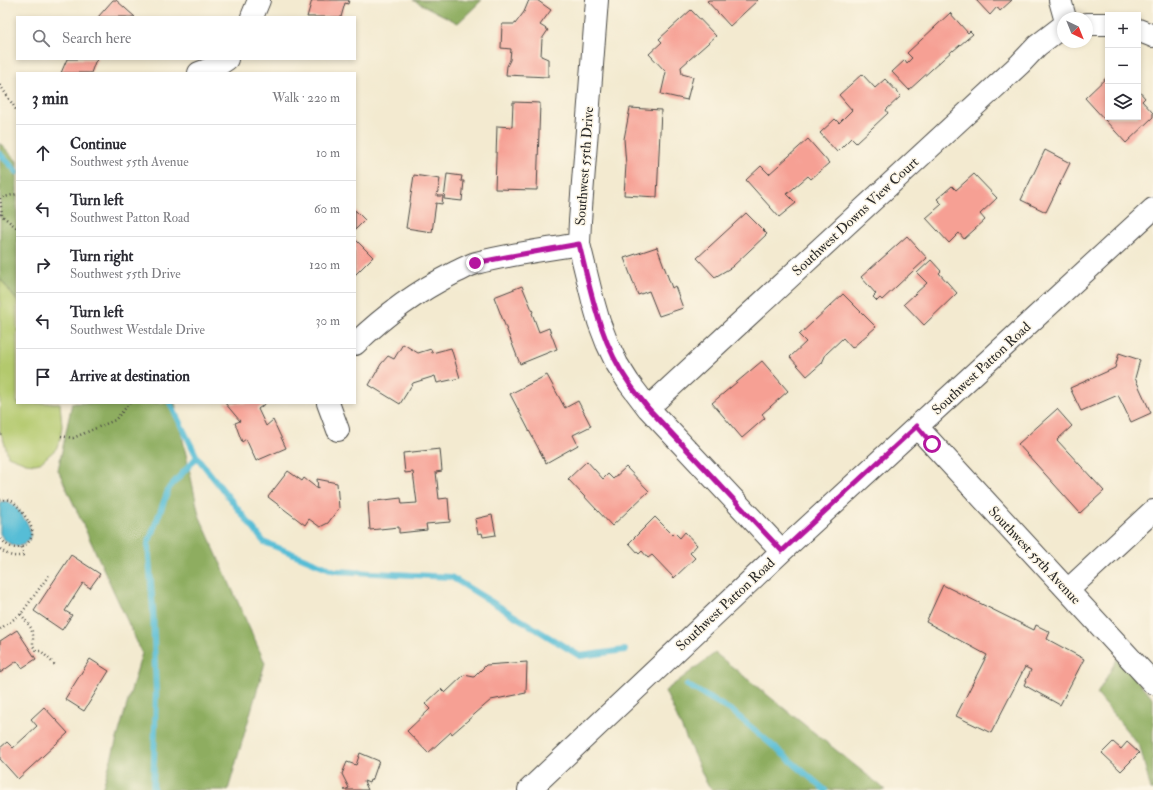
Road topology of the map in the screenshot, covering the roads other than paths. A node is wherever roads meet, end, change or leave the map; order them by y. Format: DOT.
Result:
graph roads {
  1 [pos="259,0"];
  2 [pos="597,0"];
  3 [pos="1060,0"];
  4 [pos="1063,12"];
  5 [pos="252,16"];
  6 [pos="1093,24"];
  7 [pos="1105,24"];
  8 [pos="1057,31"];
  9 [pos="1141,31"];
  10 [pos="1153,36"];
  11 [pos="226,60"];
  12 [pos="202,72"];
  13 [pos="1153,208"];
  14 [pos="579,244"];
  15 [pos="356,343"];
  16 [pos="328,404"];
  17 [pos="648,408"];
  18 [pos="917,426"];
  19 [pos="338,430"];
  20 [pos="1153,511"];
  21 [pos="782,551"];
  22 [pos="1068,590"];
  23 [pos="1153,683"];
  24 [pos="529,790"];
  1 -- 5 [label="street"];
  2 -- 14 [label="street, Southwest 55th Drive"];
  3 -- 4 [label="street"];
  6 -- 7 [label="street"];
  8 -- 17 [label="street, Southwest Downs View Court"];
  9 -- 10 [label="street"];
  11 -- 12 [label="street"];
  13 -- 18 [label="street, Southwest Patton Road"];
  14 -- 15 [label="street"];
  14 -- 17 [label="street, Southwest 55th Drive"];
  16 -- 19 [label="street"];
  17 -- 21 [label="street, Southwest 55th Drive"];
  18 -- 21 [label="street, Southwest Patton Road"];
  18 -- 22 [label="street, Southwest 55th Avenue"];
  20 -- 22 [label="street"];
  21 -- 24 [label="street, Southwest Patton Road"];
  22 -- 23 [label="street, Southwest 55th Avenue"];
}
